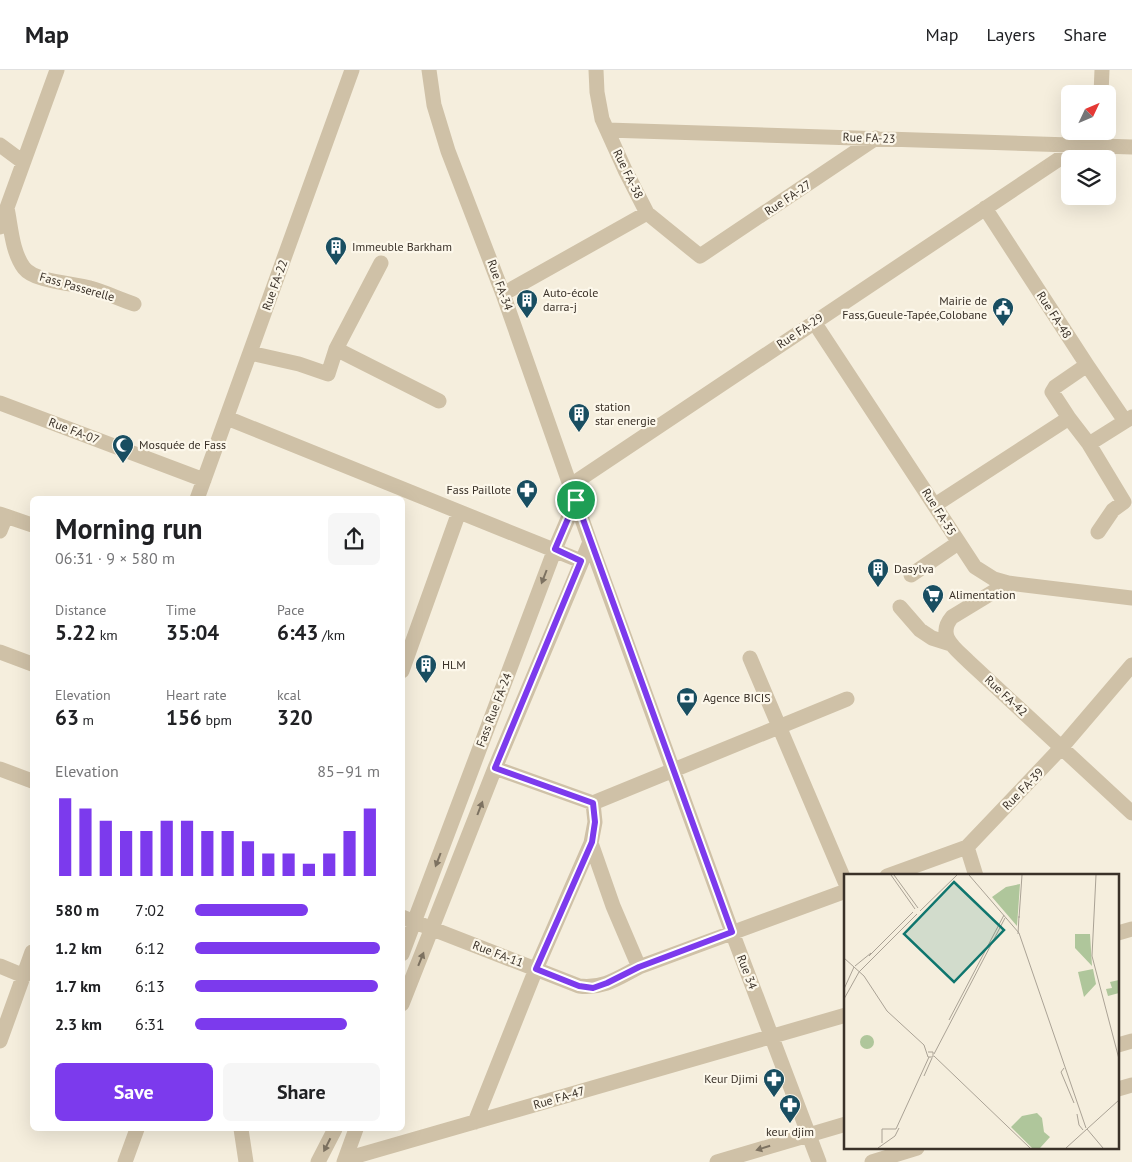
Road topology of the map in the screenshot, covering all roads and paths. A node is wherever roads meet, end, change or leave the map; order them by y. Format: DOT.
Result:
graph roads {
  1 [pos="57,70"];
  2 [pos="352,70"];
  3 [pos="429,70"];
  4 [pos="596,70"];
  5 [pos="1102,70"];
  6 [pos="1101,85"];
  7 [pos="606,130"];
  8 [pos="876,138"];
  9 [pos="1093,140"];
  10 [pos="1107,140"];
  11 [pos="1080,144"];
  12 [pos="0,145"];
  13 [pos="1132,147"];
  14 [pos="23,162"];
  15 [pos="6,198"];
  16 [pos="985,208"];
  17 [pos="648,213"];
  18 [pos="0,227"];
  19 [pos="700,256"];
  20 [pos="381,262"];
  21 [pos="503,294"];
  22 [pos="134,304"];
  23 [pos="814,322"];
  24 [pos="336,349"];
  25 [pos="250,353"];
  26 [pos="1087,365"];
  27 [pos="439,402"];
  28 [pos="0,403"];
  29 [pos="227,418"];
  30 [pos="1069,418"];
  31 [pos="1129,419"];
  32 [pos="1089,444"];
  33 [pos="204,480"];
  34 [pos="571,485"];
  35 [pos="198,496"];
  36 [pos="576,500"];
  37 [pos="1128,501"];
  38 [pos="935,505"];
  39 [pos="459,512"];
  40 [pos="3,515"];
  41 [pos="30,524"];
  42 [pos="0,531"];
  43 [pos="1098,532"];
  44 [pos="590,542"];
  45 [pos="958,543"];
  46 [pos="555,549"];
  47 [pos="581,561"];
  48 [pos="911,575"];
  49 [pos="1008,583"];
  50 [pos="1132,598"];
  51 [pos="900,608"];
  52 [pos="951,644"];
  53 [pos="0,652"];
  54 [pos="750,658"];
  55 [pos="405,662"];
  56 [pos="30,663"];
  57 [pos="1132,665"];
  58 [pos="847,699"];
  59 [pos="778,727"];
  60 [pos="1061,748"];
  61 [pos="495,768"];
  62 [pos="0,769"];
  63 [pos="673,770"];
  64 [pos="30,780"];
  65 [pos="593,803"];
  66 [pos="1132,813"];
  67 [pos="592,842"];
  68 [pos="966,847"];
  69 [pos="892,874"];
  70 [pos="975,874"];
  71 [pos="844,879"];
  72 [pos="844,892"];
  73 [pos="409,919"];
  74 [pos="433,928"];
  75 [pos="732,932"];
  76 [pos="405,939"];
  77 [pos="30,958"];
  78 [pos="0,966"];
  79 [pos="639,967"];
  80 [pos="536,969"];
  81 [pos="24,976"];
  82 [pos="405,997"];
  83 [pos="844,1016"];
  84 [pos="772,1037"];
  85 [pos="1132,1040"];
  86 [pos="0,1041"];
  87 [pos="1120,1044"];
  88 [pos="475,1122"];
  89 [pos="844,1125"];
  90 [pos="136,1131"];
  91 [pos="241,1131"];
  92 [pos="334,1131"];
  93 [pos="355,1131"];
  94 [pos="809,1134"];
  95 [pos="911,1150"];
  96 [pos="345,1160"];
  97 [pos="125,1162"];
  98 [pos="246,1162"];
  99 [pos="318,1162"];
  100 [pos="717,1162"];
  101 [pos="819,1162"];
  102 [pos="872,1162"];
  1 -- 14 [label="street"];
  2 -- 25 [label="street, Rue FA-22"];
  3 -- 21 [label="street, Rue FA-34"];
  4 -- 7 [label="street, Rue FA-38"];
  5 -- 6 [label="street"];
  7 -- 8 [label="street, Rue FA-23"];
  7 -- 17 [label="street, Rue FA-38"];
  8 -- 11 [label="street, Rue FA-23"];
  8 -- 19 [label="street, Rue FA-27"];
  9 -- 11 [label="street, Rue FA-23"];
  10 -- 13 [label="street, Rue FA-23"];
  11 -- 16 [label="street, Rue FA-29"];
  12 -- 14 [label="street"];
  14 -- 15 [label="street"];
  15 -- 18 [label="street"];
  15 -- 22 [label="street, Fass Passerelle"];
  16 -- 23 [label="street, Rue FA-29"];
  16 -- 26 [label="street, Rue FA-48"];
  17 -- 19 [label="street, Rue FA-38"];
  17 -- 21 [label="street"];
  20 -- 24 [label="street"];
  21 -- 34 [label="street, Rue FA-34"];
  23 -- 34 [label="street, Rue FA-29"];
  23 -- 38 [label="street, Rue FA-35"];
  24 -- 25 [label="street"];
  24 -- 27 [label="street"];
  25 -- 29 [label="street, Rue FA-22"];
  26 -- 30 [label="street"];
  26 -- 31 [label="street, Rue FA-48"];
  28 -- 33 [label="street, Rue FA-07"];
  29 -- 33 [label="street, Rue FA-22"];
  29 -- 39 [label="street"];
  30 -- 32 [label="street"];
  30 -- 38 [label="street"];
  31 -- 32 [label="street"];
  32 -- 37 [label="street"];
  33 -- 35 [label="street, Rue FA-22"];
  34 -- 36 [label="street, Rue FA-34"];
  36 -- 44 [label="street, Rue 34"];
  36 -- 46 [label="street, Fass Rue FA-24"];
  37 -- 43 [label="street"];
  38 -- 45 [label="street, Rue FA-35"];
  39 -- 46 [label="street"];
  39 -- 55 [label="street"];
  40 -- 41 [label="street"];
  40 -- 42 [label="street"];
  44 -- 47 [label="street"];
  44 -- 63 [label="street, Rue 34"];
  45 -- 48 [label="street"];
  45 -- 49 [label="street, Rue FA-35"];
  46 -- 47 [label="street"];
  46 -- 73 [label="street, Fass Rue FA-24, one-way"];
  47 -- 61 [label="street"];
  49 -- 50 [label="street, Rue FA-35"];
  49 -- 52 [label="street"];
  51 -- 52 [label="street"];
  52 -- 60 [label="street, Rue FA-42"];
  53 -- 56 [label="street"];
  54 -- 59 [label="street"];
  57 -- 60 [label="street, Rue FA-39"];
  58 -- 59 [label="street"];
  59 -- 63 [label="street"];
  59 -- 71 [label="street"];
  60 -- 66 [label="street, Rue FA-42"];
  60 -- 68 [label="street, Rue FA-39"];
  61 -- 65 [label="street"];
  74 -- 61 [label="street, one-way"];
  62 -- 64 [label="street"];
  63 -- 65 [label="street"];
  63 -- 75 [label="street, Rue 34"];
  65 -- 67 [label="street"];
  67 -- 79 [label="street"];
  67 -- 80 [label="street"];
  68 -- 69 [label="street, Rue FA-39"];
  68 -- 70 [label="street"];
  72 -- 75 [label="street"];
  73 -- 74 [label="street, Rue FA-11"];
  73 -- 76 [label="street, Fass Rue FA-24"];
  74 -- 80 [label="street, Rue FA-11"];
  82 -- 74 [label="street, one-way"];
  75 -- 79 [label="street, Rue FA-11"];
  75 -- 84 [label="street, Rue 34"];
  77 -- 81 [label="street"];
  78 -- 81 [label="street"];
  79 -- 80 [label="street, Rue FA-11"];
  80 -- 88 [label="street"];
  81 -- 86 [label="street"];
  83 -- 84 [label="street, Rue FA-47"];
  84 -- 88 [label="street, Rue FA-47"];
  84 -- 94 [label="street, Rue 34"];
  85 -- 87 [label="street"];
  88 -- 96 [label="street, Rue FA-47"];
  89 -- 94 [label="street"];
  90 -- 97 [label="street"];
  91 -- 98 [label="street"];
  92 -- 99 [label="street, one-way"];
  93 -- 96 [label="street"];
  94 -- 100 [label="street, one-way"];
  94 -- 101 [label="street, Rue 34"];
  95 -- 102 [label="street"];
}
